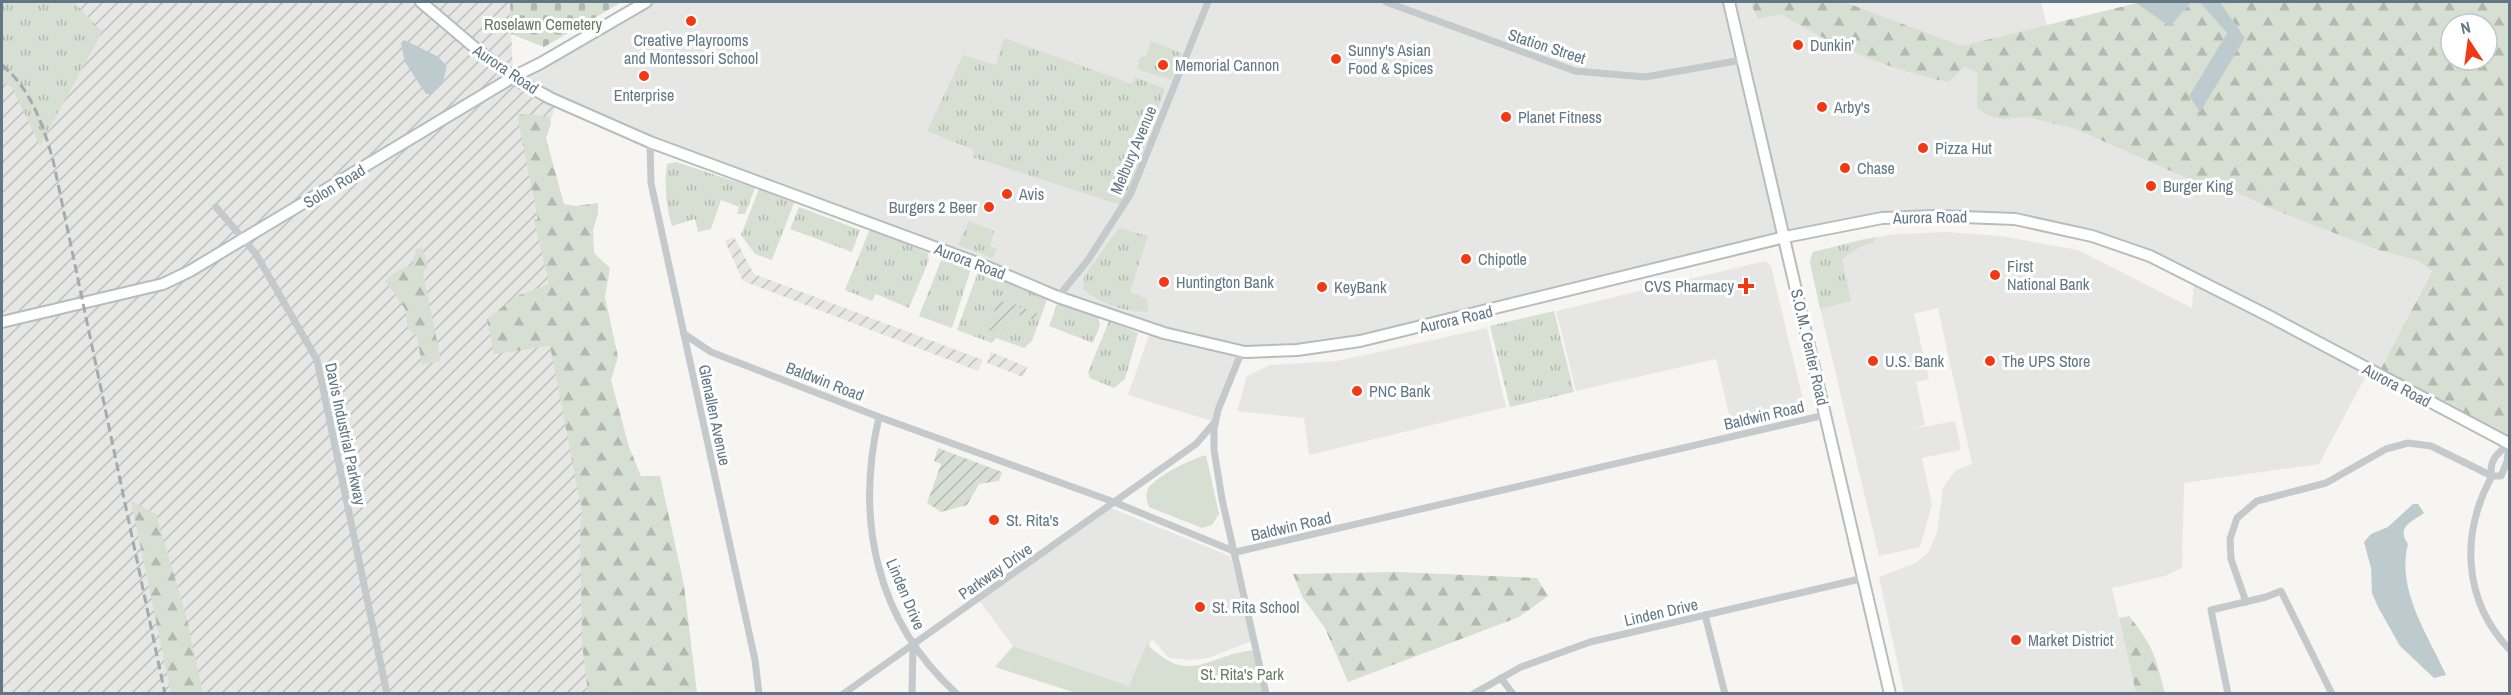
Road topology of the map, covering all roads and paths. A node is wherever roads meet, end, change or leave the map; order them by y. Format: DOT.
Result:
graph roads {
  1 [pos="421,2"];
  2 [pos="646,2"];
  3 [pos="1208,2"];
  4 [pos="1386,2"];
  5 [pos="1729,2"];
  6 [pos="1743,60"];
  7 [pos="513,77"];
  8 [pos="650,142"];
  9 [pos="216,207"];
  10 [pos="1785,237"];
  11 [pos="244,239"];
  12 [pos="1058,297"];
  13 [pos="2,322"];
  14 [pos="684,334"];
  15 [pos="1242,351"];
  16 [pos="1825,415"];
  17 [pos="879,417"];
  18 [pos="1215,422"];
  19 [pos="2509,443"];
  20 [pos="2492,477"];
  21 [pos="1114,502"];
  22 [pos="1236,552"];
  23 [pos="1864,578"];
  24 [pos="2246,602"];
  25 [pos="1705,615"];
  26 [pos="913,645"];
  27 [pos="2510,650"];
  28 [pos="1501,678"];
  29 [pos="387,693"];
  30 [pos="759,693"];
  31 [pos="843,693"];
  32 [pos="912,693"];
  33 [pos="957,693"];
  34 [pos="1266,693"];
  35 [pos="1473,693"];
  36 [pos="1513,693"];
  37 [pos="1725,693"];
  38 [pos="1890,693"];
  39 [pos="2228,693"];
  40 [pos="2332,693"];
  1 -- 7 [label="main road, Aurora Road"];
  2 -- 7 [label="main road, Solon Road"];
  3 -- 12 [label="street, Melbury Avenue"];
  4 -- 6 [label="street, Station Street"];
  5 -- 6 [label="main road, S.O.M. Center Road"];
  6 -- 10 [label="main road, S.O.M. Center Road"];
  7 -- 8 [label="main road, Aurora Road"];
  7 -- 11 [label="main road, Solon Road"];
  8 -- 12 [label="main road, Aurora Road"];
  8 -- 14 [label="street, Glenallen Avenue"];
  9 -- 11 [label="street, Davis Industrial Parkway"];
  10 -- 15 [label="main road, Aurora Road"];
  10 -- 16 [label="main road, S.O.M. Center Road"];
  10 -- 19 [label="main road, Aurora Road"];
  11 -- 13 [label="main road, Solon Road"];
  11 -- 29 [label="street, Davis Industrial Parkway"];
  12 -- 15 [label="main road, Aurora Road"];
  14 -- 17 [label="street, Baldwin Road"];
  14 -- 30 [label="street, Glenallen Avenue"];
  15 -- 18 [label="street"];
  16 -- 22 [label="street, Baldwin Road"];
  16 -- 23 [label="main road, S.O.M. Center Road"];
  17 -- 21 [label="street, Baldwin Road"];
  17 -- 26 [label="street, Linden Drive"];
  18 -- 21 [label="street, Parkway Drive"];
  18 -- 22 [label="street"];
  19 -- 20 [label="street"];
  19 -- 20 [label="street"];
  20 -- 24 [label="street"];
  20 -- 27 [label="street"];
  21 -- 22 [label="street, Baldwin Road"];
  21 -- 26 [label="street, Parkway Drive"];
  22 -- 34 [label="street"];
  23 -- 25 [label="street, Linden Drive"];
  23 -- 38 [label="main road, S.O.M. Center Road"];
  24 -- 39 [label="street"];
  24 -- 40 [label="street"];
  25 -- 28 [label="street, Linden Drive"];
  25 -- 37 [label="street"];
  26 -- 31 [label="street, Parkway Drive"];
  26 -- 32 [label="street"];
  26 -- 33 [label="street, Linden Drive"];
  28 -- 35 [label="street, Linden Drive"];
  28 -- 36 [label="street"];
}
